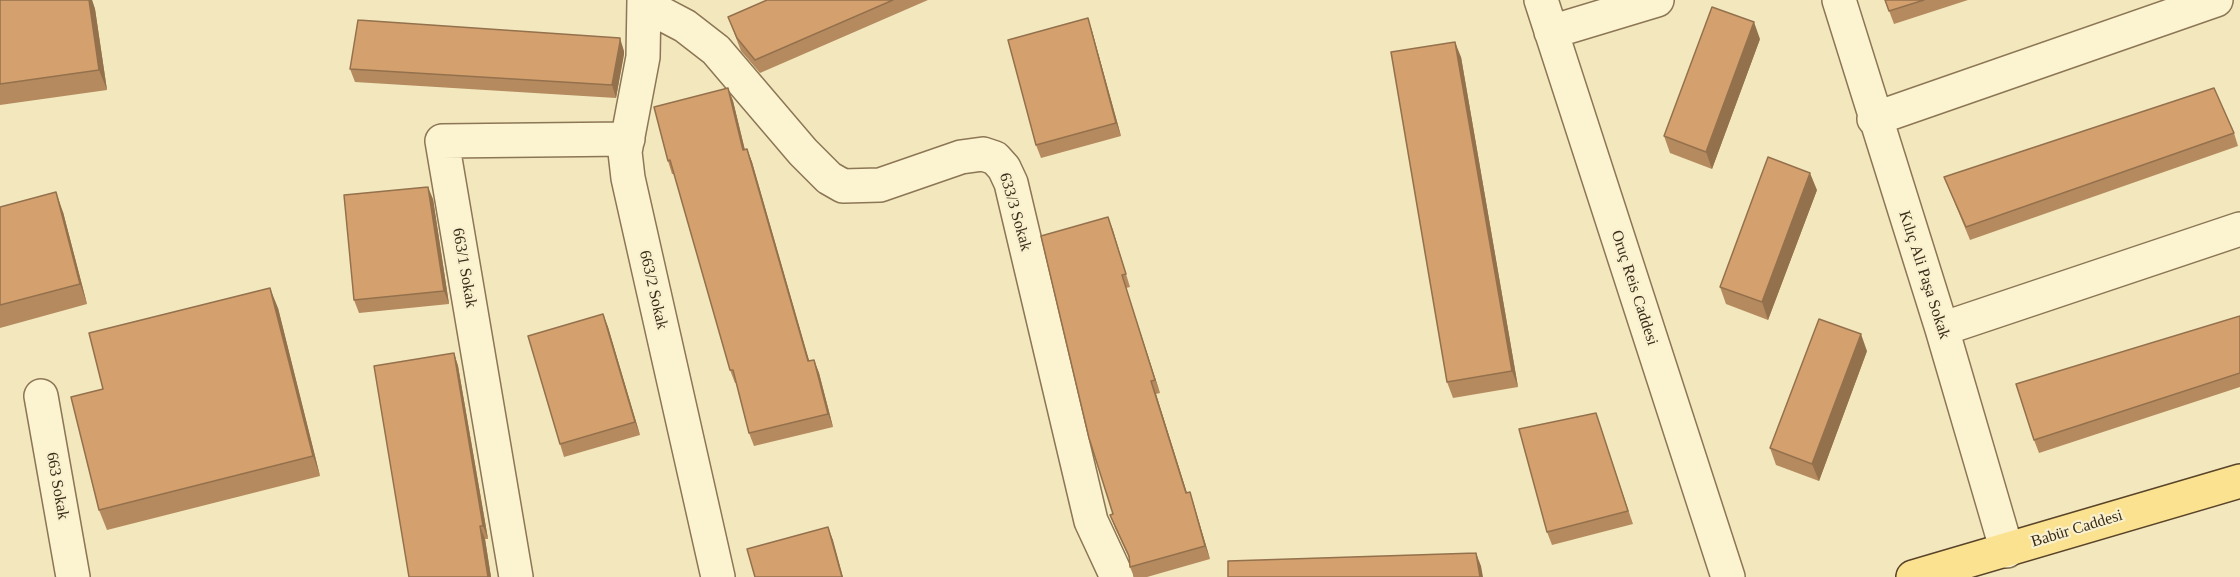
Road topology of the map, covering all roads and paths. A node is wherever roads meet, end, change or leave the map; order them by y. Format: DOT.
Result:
graph roads {
  1 [pos="1540,0"];
  2 [pos="1657,0"];
  3 [pos="1839,0"];
  4 [pos="2216,0"];
  5 [pos="644,3"];
  6 [pos="1551,32"];
  7 [pos="1874,119"];
  8 [pos="628,139"];
  9 [pos="2240,229"];
  10 [pos="1942,329"];
  11 [pos="41,396"];
  12 [pos="2240,481"];
  13 [pos="2007,551"];
  14 [pos="73,577"];
  15 [pos="516,577"];
  16 [pos="718,577"];
  17 [pos="1117,577"];
  18 [pos="1728,577"];
  19 [pos="1913,577"];
  1 -- 6 [label="street, Oruç Reis Caddesi"];
  2 -- 6 [label="street"];
  3 -- 7 [label="street, Kılıç Ali Paşa Sokak"];
  4 -- 7 [label="street"];
  5 -- 8 [label="street, 663/2 Sokak"];
  5 -- 17 [label="street, 633/3 Sokak"];
  6 -- 18 [label="street, Oruç Reis Caddesi"];
  7 -- 10 [label="street, Kılıç Ali Paşa Sokak"];
  8 -- 15 [label="street, 663/1 Sokak"];
  8 -- 16 [label="street, 663/2 Sokak"];
  9 -- 10 [label="street"];
  10 -- 13 [label="street, Kılıç Ali Paşa Sokak"];
  11 -- 14 [label="street, 663 Sokak"];
  12 -- 13 [label="main road, Babür Caddesi"];
  13 -- 19 [label="main road, Babür Caddesi"];
}
